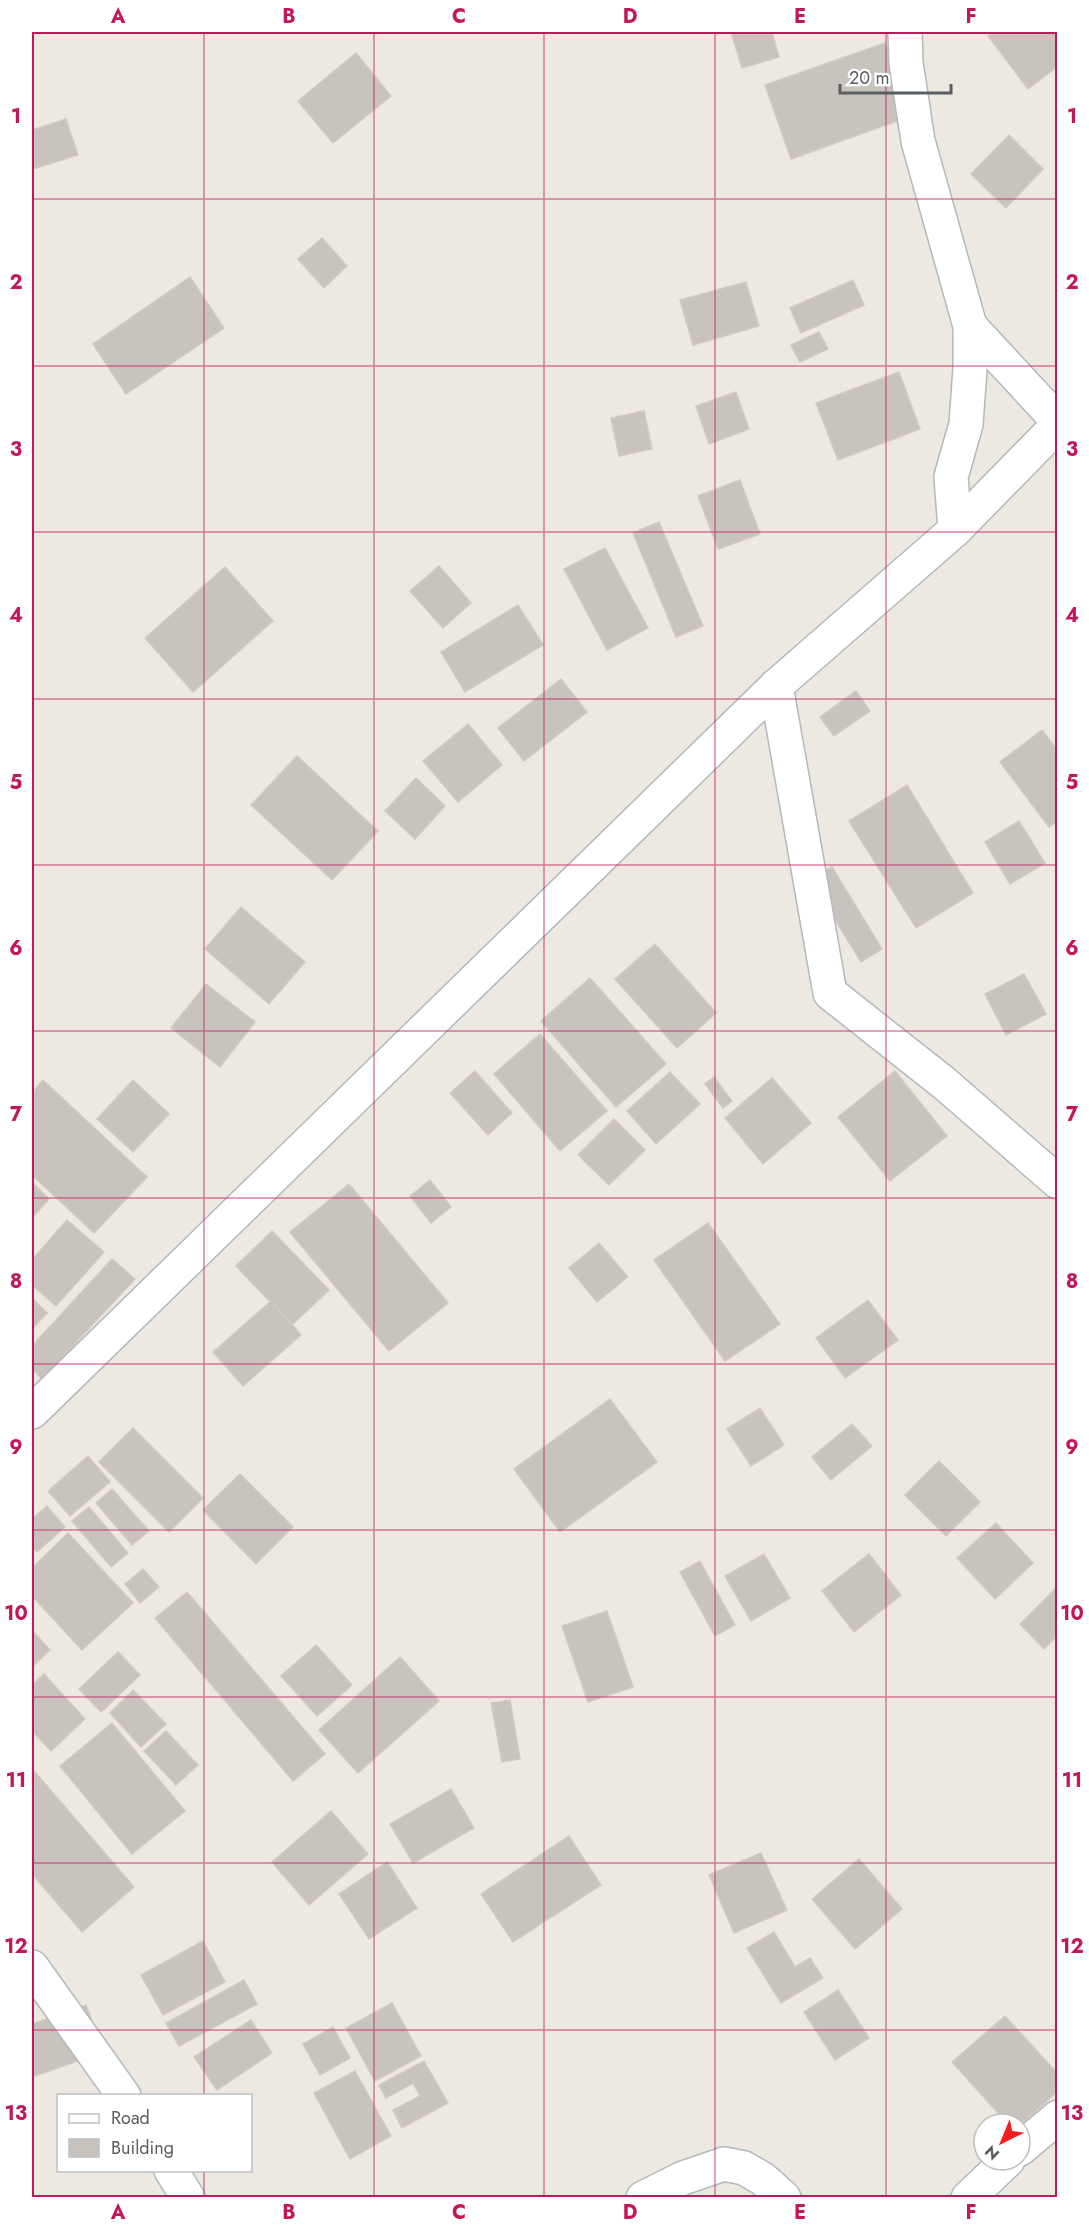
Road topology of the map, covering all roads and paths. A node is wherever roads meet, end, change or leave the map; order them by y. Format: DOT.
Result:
graph roads {
  1 [pos="905,32"];
  2 [pos="970,326"];
  3 [pos="1058,423"];
  4 [pos="955,530"];
  5 [pos="776,686"];
  6 [pos="1058,1182"];
  7 [pos="32,1412"];
  8 [pos="32,1967"];
  9 [pos="123,2094"];
  10 [pos="1058,2117"];
  11 [pos="1032,2139"];
  12 [pos="172,2172"];
  13 [pos="995,2172"];
  14 [pos="188,2198"];
  15 [pos="643,2198"];
  16 [pos="784,2198"];
  17 [pos="968,2198"];
  1 -- 2 [label="street"];
  2 -- 3 [label="street"];
  2 -- 4 [label="street"];
  3 -- 4 [label="street"];
  4 -- 5 [label="street"];
  5 -- 6 [label="street"];
  5 -- 7 [label="street"];
  8 -- 9 [label="street"];
  10 -- 11 [label="street"];
  12 -- 14 [label="street"];
  13 -- 17 [label="street"];
  15 -- 16 [label="street"];
}
